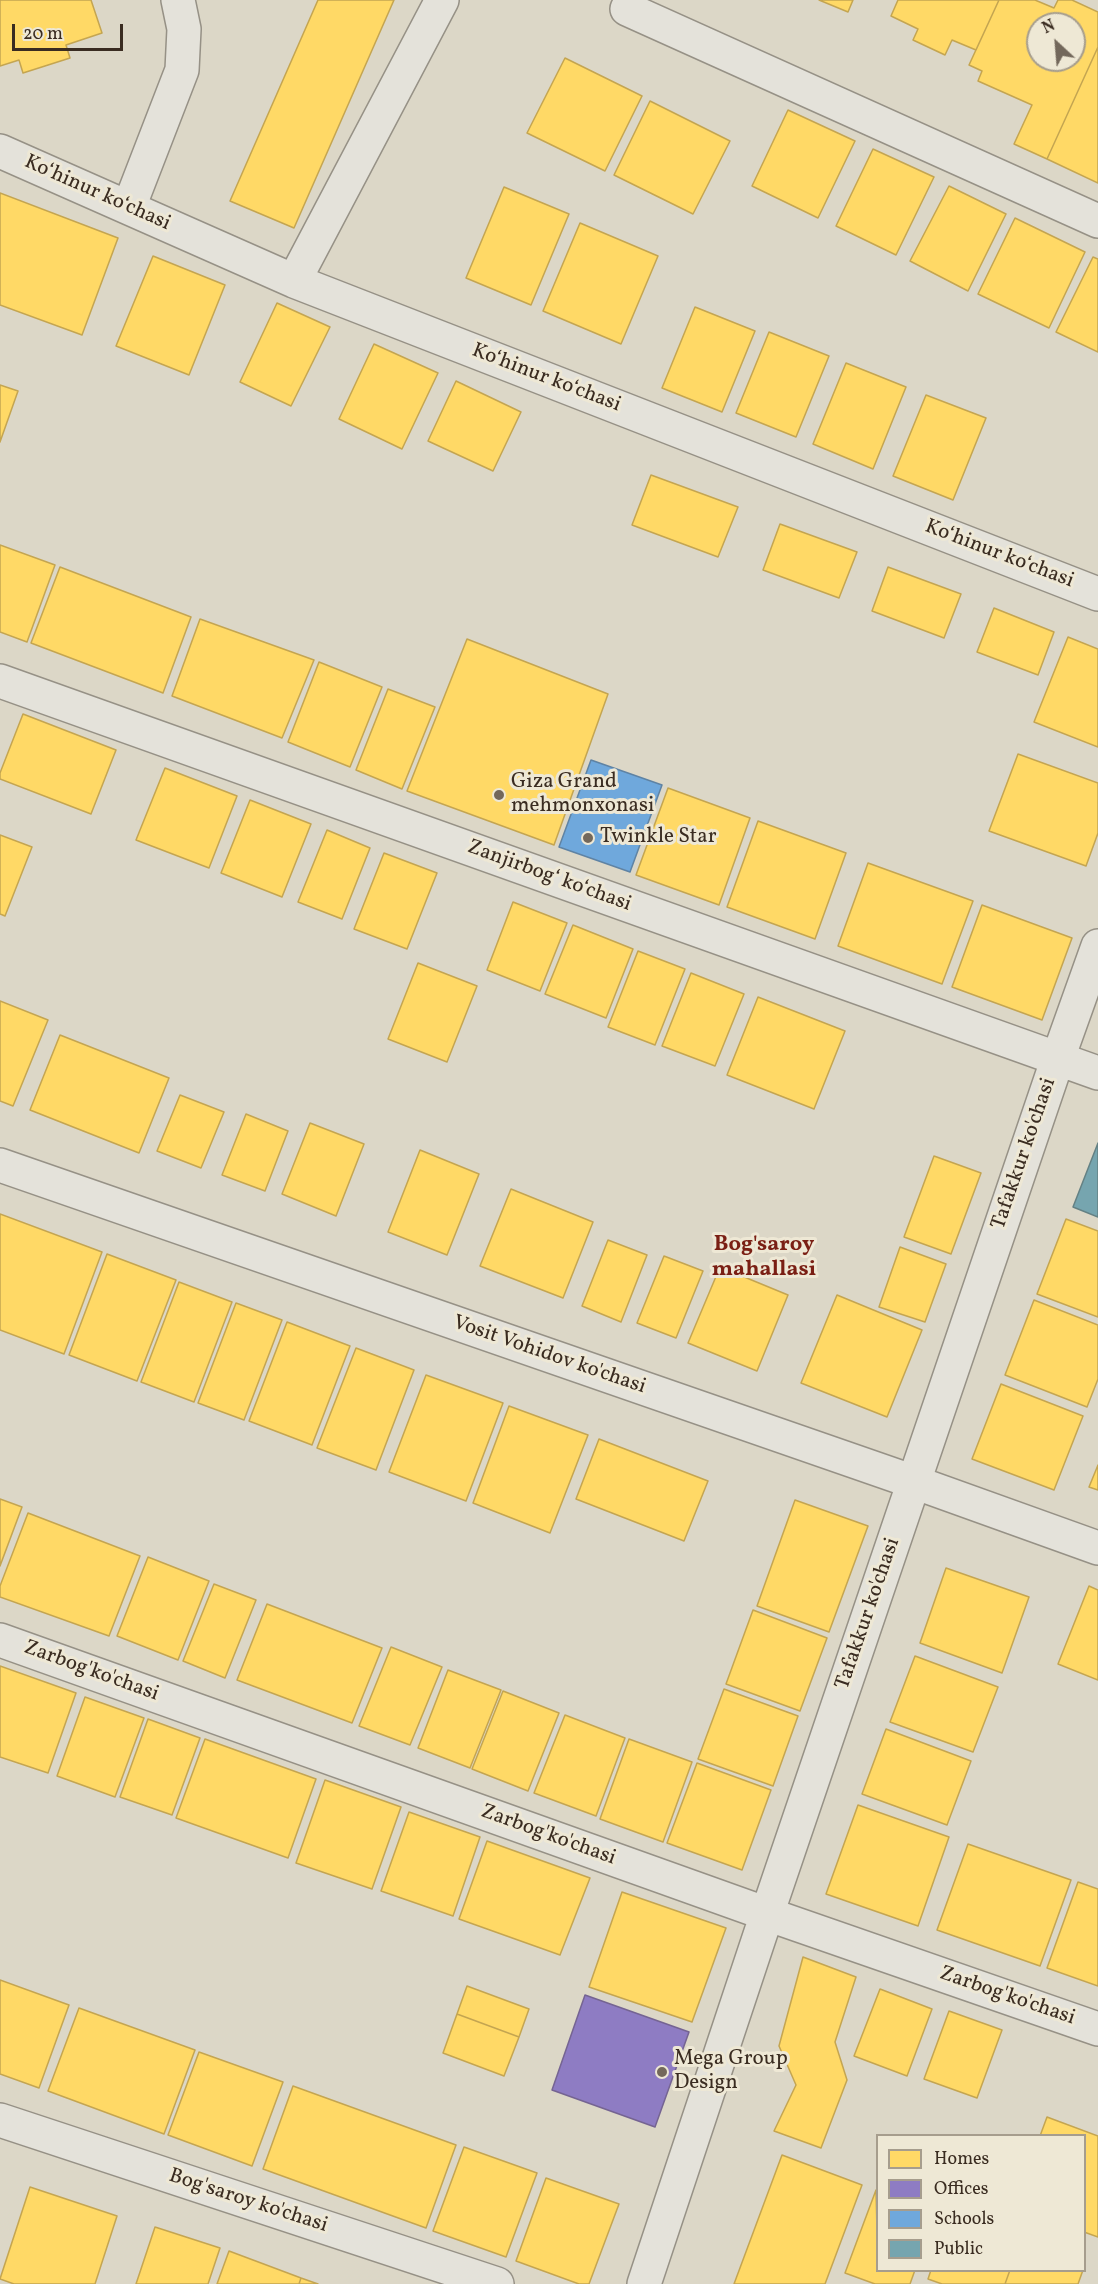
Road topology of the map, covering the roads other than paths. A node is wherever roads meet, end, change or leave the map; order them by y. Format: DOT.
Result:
graph roads {
  1 [pos="178,0"];
  2 [pos="442,0"];
  3 [pos="627,9"];
  4 [pos="0,151"];
  5 [pos="129,207"];
  6 [pos="1098,221"];
  7 [pos="294,281"];
  8 [pos="1098,594"];
  9 [pos="0,681"];
  10 [pos="1098,946"];
  11 [pos="1058,1058"];
  12 [pos="1098,1073"];
  13 [pos="0,1166"];
  14 [pos="914,1482"];
  15 [pos="1098,1548"];
  16 [pos="0,1640"];
  17 [pos="767,1914"];
  18 [pos="1098,2029"];
  19 [pos="0,2120"];
  20 [pos="497,2284"];
  21 [pos="644,2284"];
  1 -- 5 [label="street"];
  2 -- 7 [label="street"];
  3 -- 6 [label="street"];
  4 -- 5 [label="street, Ko‘hinur ko‘chasi"];
  5 -- 7 [label="street, Ko‘hinur ko‘chasi"];
  7 -- 8 [label="street, Ko‘hinur ko‘chasi"];
  9 -- 11 [label="street, Zanjirbogʻ koʻchasi"];
  10 -- 11 [label="street, Tafakkur ko'chasi"];
  11 -- 12 [label="street, Zanjirbogʻ koʻchasi"];
  11 -- 14 [label="street, Tafakkur ko'chasi"];
  13 -- 14 [label="street, Vosit Vohidov ko'chasi"];
  14 -- 15 [label="street, Vosit Vohidov ko'chasi"];
  14 -- 17 [label="street, Tafakkur ko'chasi"];
  16 -- 17 [label="street, Zarbog'ko'chasi"];
  17 -- 18 [label="street, Zarbog'ko'chasi"];
  17 -- 21 [label="street, Tafakkur ko'chasi"];
  19 -- 20 [label="street, Bog'saroy ko'chasi"];
}
